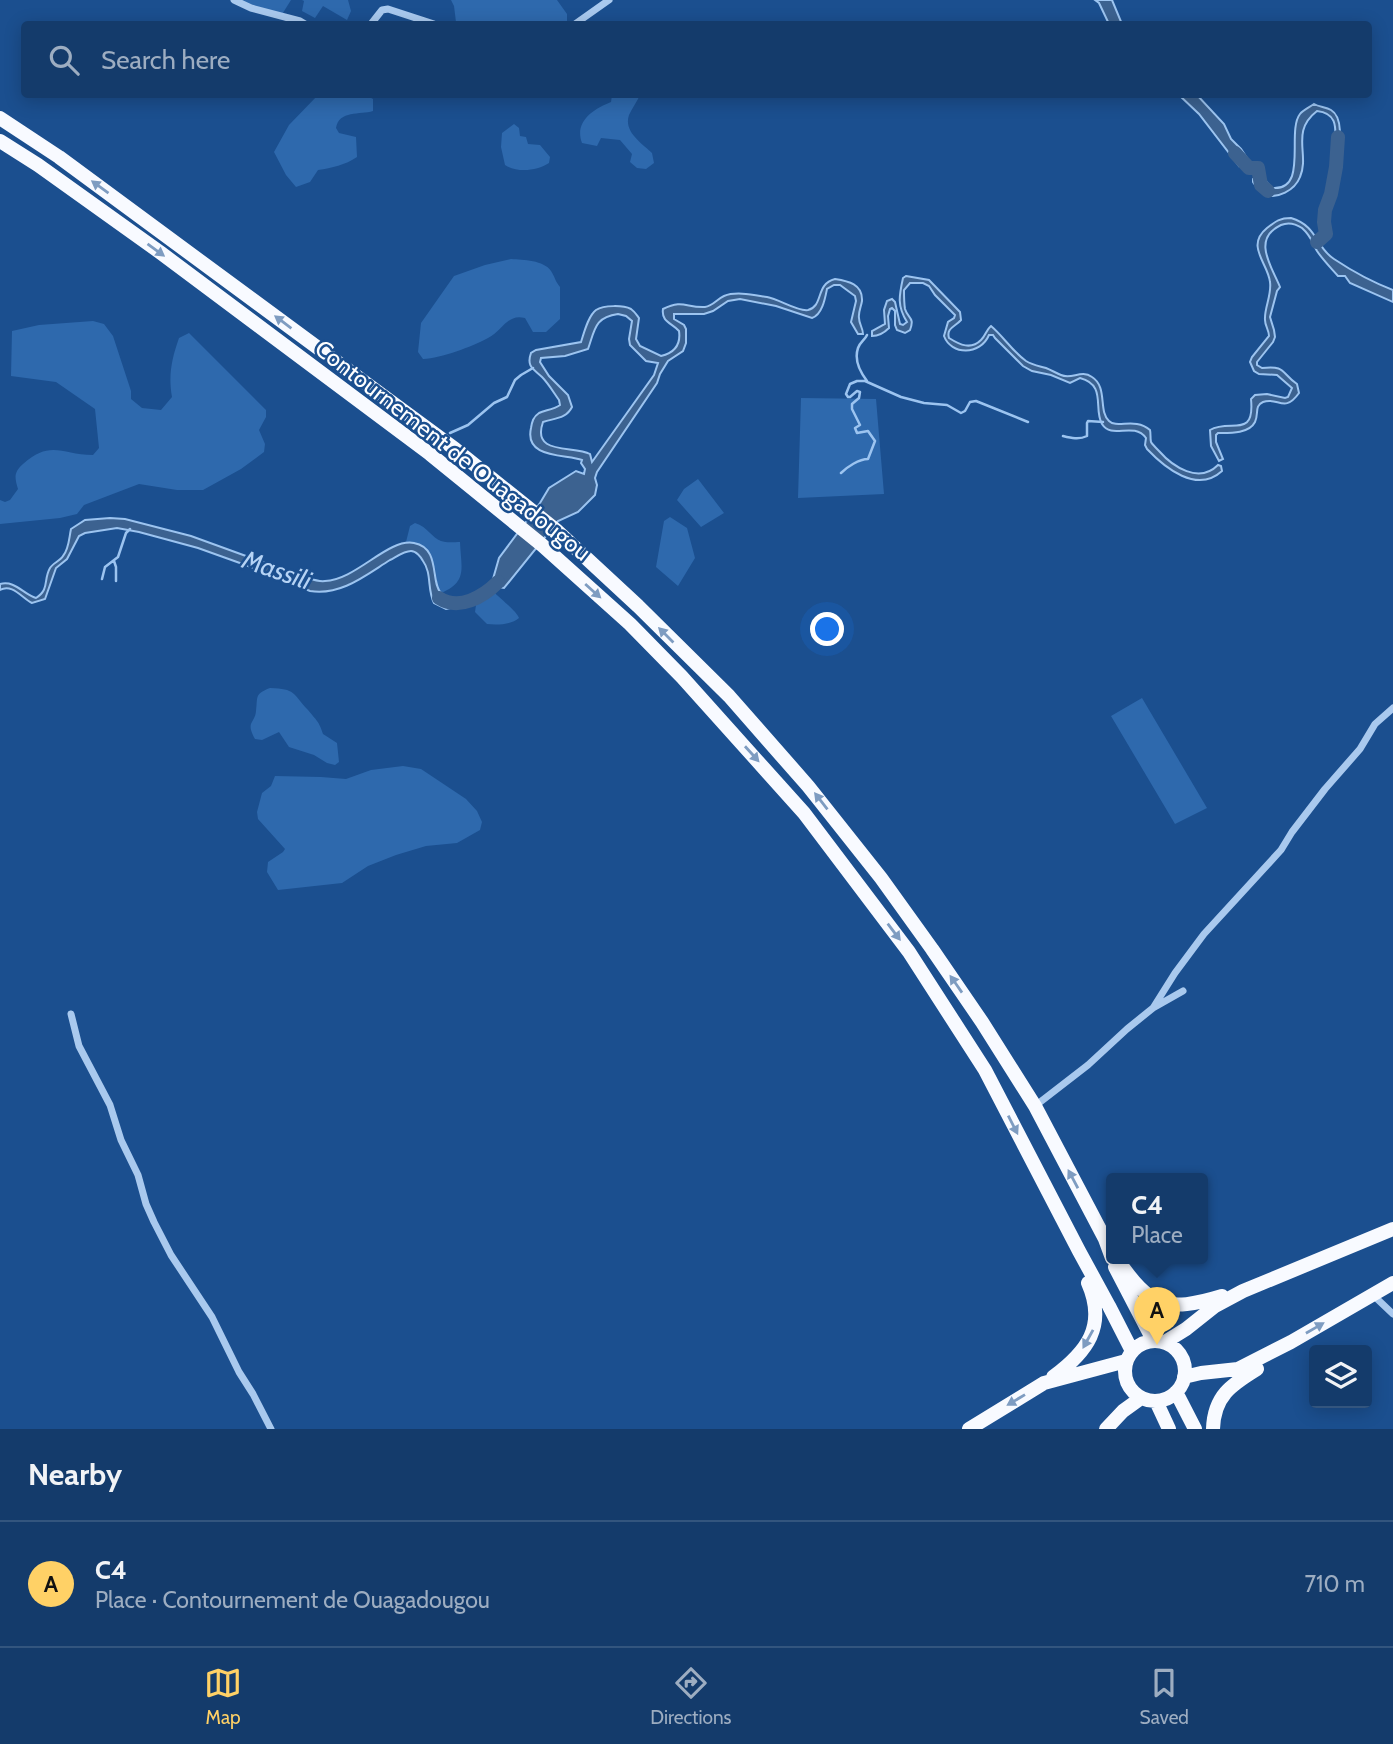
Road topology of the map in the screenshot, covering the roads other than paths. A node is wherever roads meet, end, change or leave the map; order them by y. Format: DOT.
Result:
graph roads {
  1 [pos="234,0"];
  2 [pos="609,0"];
  3 [pos="300,21"];
  4 [pos="373,21"];
  5 [pos="425,21"];
  6 [pos="579,21"];
  7 [pos="0,118"];
  8 [pos="0,141"];
  9 [pos="1393,708"];
  10 [pos="1182,991"];
  11 [pos="1153,1008"];
  12 [pos="71,1014"];
  13 [pos="1035,1106"];
  14 [pos="1393,1229"];
  15 [pos="1106,1241"];
  16 [pos="1079,1251"];
  17 [pos="1115,1264"];
  18 [pos="1117,1264"];
  19 [pos="1393,1283"];
  20 [pos="1243,1291"];
  21 [pos="1373,1295"];
  22 [pos="1393,1314"];
  23 [pos="1159,1341"];
  24 [pos="1291,1342"];
  25 [pos="1129,1356"];
  26 [pos="1184,1377"];
  27 [pos="1044,1384"];
  28 [pos="1176,1392"];
  29 [pos="1149,1399"];
  30 [pos="271,1429"];
  31 [pos="969,1429"];
  32 [pos="1106,1429"];
  33 [pos="1169,1429"];
  34 [pos="1195,1429"];
  35 [pos="1213,1429"];
  1 -- 3 [label="street"];
  2 -- 6 [label="street"];
  4 -- 5 [label="street"];
  13 -- 7 [label="highway, Contournement de Ouagadougou, one-way"];
  8 -- 16 [label="highway, Contournement de Ouagadougou, one-way"];
  9 -- 11 [label="street"];
  10 -- 11 [label="street"];
  11 -- 13 [label="street"];
  12 -- 30 [label="street"];
  15 -- 13 [label="highway, Contournement de Ouagadougou, one-way"];
  14 -- 20 [label="highway"];
  16 -- 25 [label="highway, Contournement de Ouagadougou"];
  16 -- 27 [label="highway, one-way"];
  17 -- 23 [label="highway, Contournement de Ouagadougou"];
  18 -- 20 [label="highway"];
  19 -- 21 [label="highway"];
  20 -- 23 [label="highway"];
  21 -- 22 [label="street"];
  24 -- 21 [label="highway, one-way"];
  23 -- 25 [label="highway"];
  23 -- 26 [label="highway"];
  24 -- 26 [label="highway"];
  24 -- 35 [label="highway"];
  25 -- 27 [label="highway"];
  25 -- 29 [label="highway"];
  26 -- 28 [label="highway"];
  27 -- 31 [label="highway, one-way"];
  28 -- 29 [label="highway"];
  28 -- 34 [label="highway"];
  29 -- 32 [label="highway"];
  29 -- 33 [label="highway"];
}
